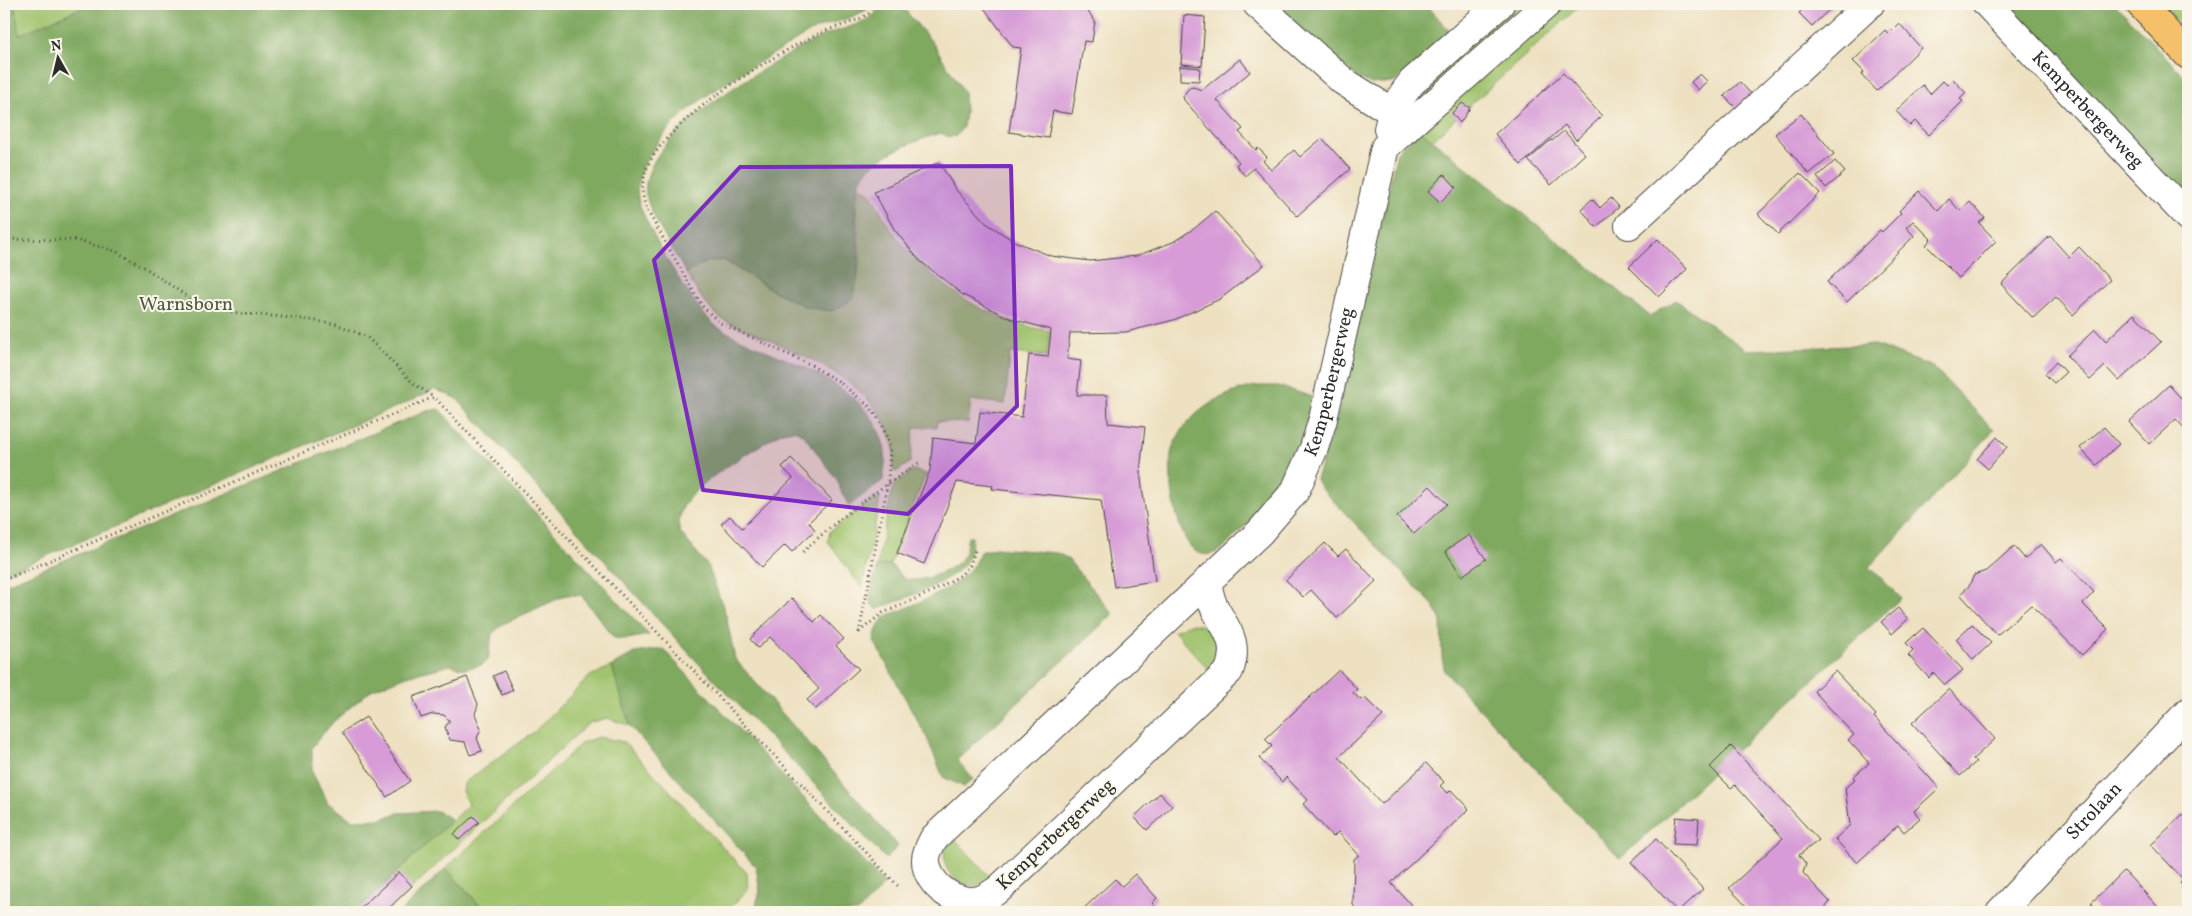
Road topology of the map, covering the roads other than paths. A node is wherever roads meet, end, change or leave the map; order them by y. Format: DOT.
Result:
graph roads {
  1 [pos="1256,4"];
  2 [pos="1500,4"];
  3 [pos="1547,4"];
  4 [pos="1870,4"];
  5 [pos="1987,4"];
  6 [pos="2140,4"];
  7 [pos="2188,55"];
  8 [pos="1399,121"];
  9 [pos="2188,217"];
  10 [pos="1630,225"];
  11 [pos="1208,580"];
  12 [pos="2188,712"];
  13 [pos="2000,912"];
  1 -- 8 [label="street"];
  2 -- 8 [label="street, Kemperbergerweg"];
  3 -- 8 [label="street, Kemperbergerweg"];
  4 -- 10 [label="street"];
  5 -- 9 [label="street, Kemperbergerweg"];
  6 -- 7 [label="main road"];
  8 -- 11 [label="street, Kemperbergerweg"];
  11 -- 11 [label="street, Kemperbergerweg"];
  12 -- 13 [label="street, Strolaan"];
}
